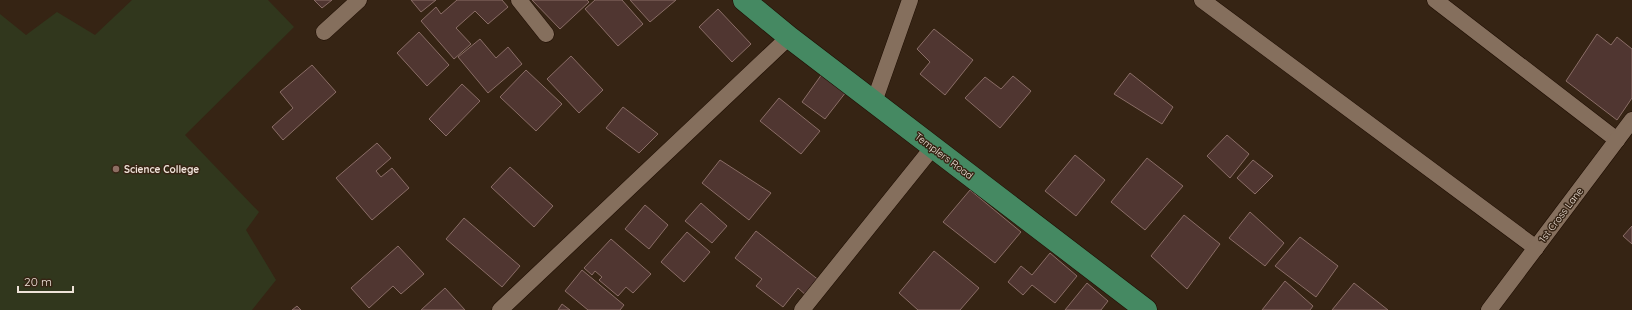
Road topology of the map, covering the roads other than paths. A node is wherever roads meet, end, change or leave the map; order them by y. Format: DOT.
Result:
graph roads {
  1 [pos="359,0"];
  2 [pos="519,0"];
  3 [pos="744,0"];
  4 [pos="910,0"];
  5 [pos="1202,0"];
  6 [pos="1435,0"];
  7 [pos="324,32"];
  8 [pos="546,34"];
  9 [pos="789,36"];
  10 [pos="874,102"];
  11 [pos="1632,120"];
  12 [pos="1617,140"];
  13 [pos="933,147"];
  14 [pos="1536,248"];
  15 [pos="500,310"];
  16 [pos="802,310"];
  17 [pos="1146,310"];
  18 [pos="1489,310"];
  1 -- 7 [label="street"];
  2 -- 8 [label="street"];
  3 -- 9 [label="main road, Templers Road"];
  4 -- 10 [label="street"];
  5 -- 14 [label="street"];
  6 -- 12 [label="street"];
  9 -- 10 [label="main road, Templers Road"];
  9 -- 15 [label="street"];
  10 -- 13 [label="main road, Templers Road"];
  11 -- 12 [label="street, 1st Cross Lane"];
  12 -- 14 [label="street, 1st Cross Lane"];
  13 -- 16 [label="street"];
  13 -- 17 [label="main road, Templers Road"];
  14 -- 18 [label="street, 1st Cross Lane"];
}
